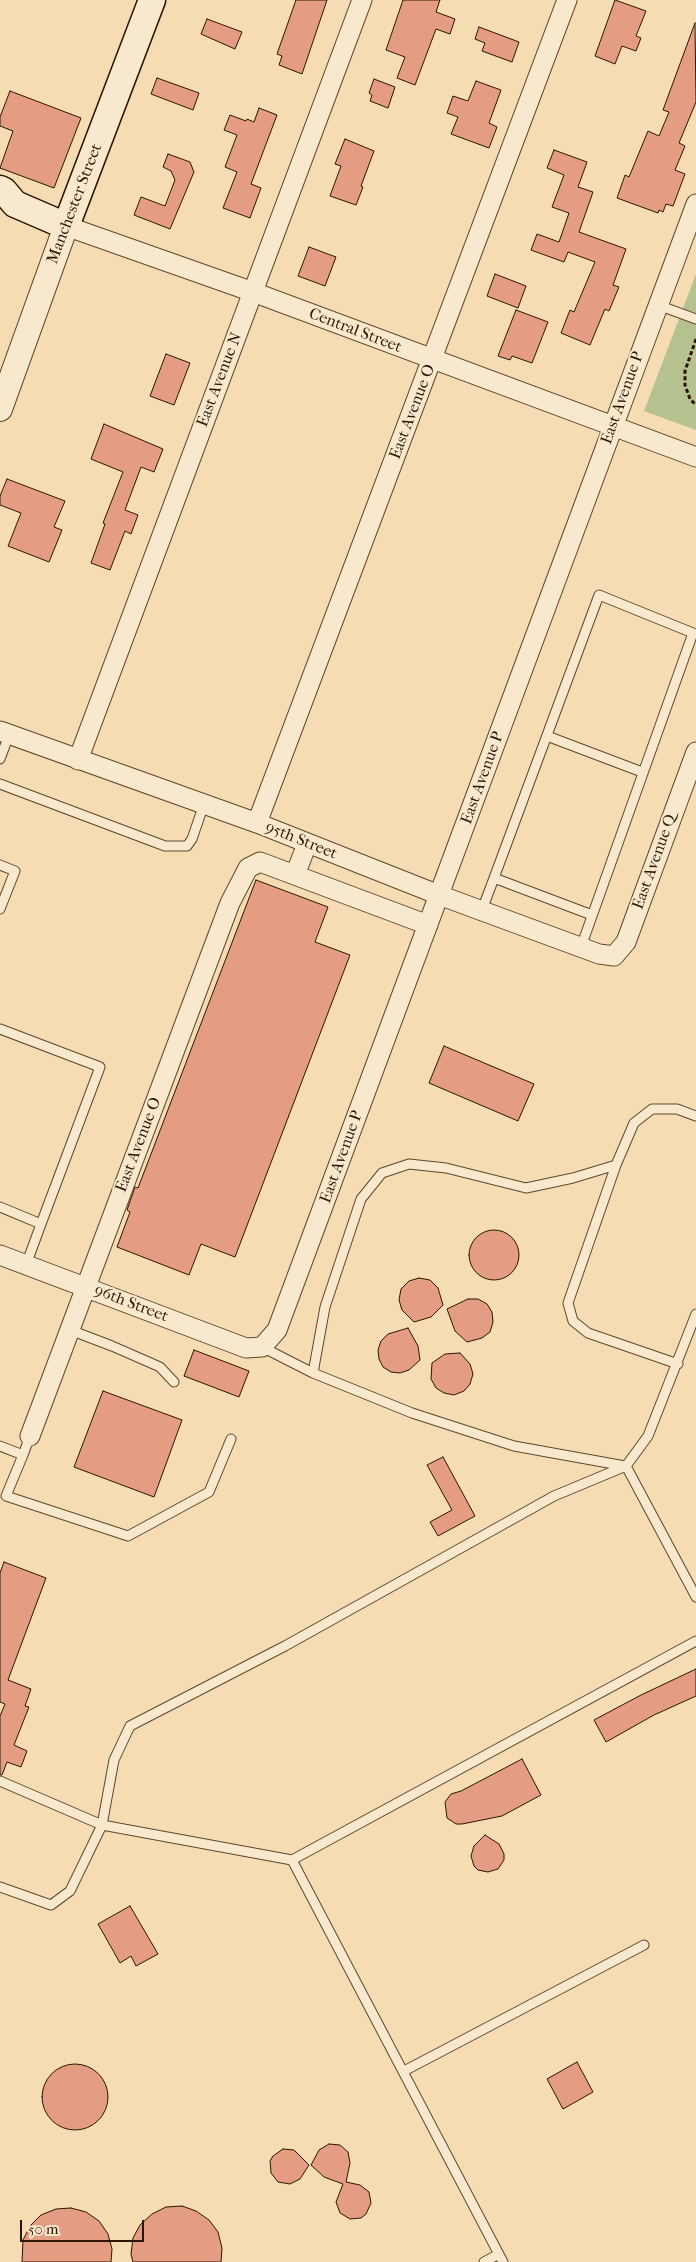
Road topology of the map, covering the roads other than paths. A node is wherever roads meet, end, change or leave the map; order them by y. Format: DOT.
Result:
graph roads {
  1 [pos="152,0"];
  2 [pos="362,0"];
  3 [pos="567,0"];
  4 [pos="5,200"];
  5 [pos="696,204"];
  6 [pos="66,226"];
  7 [pos="253,292"];
  8 [pos="658,305"];
  9 [pos="696,319"];
  10 [pos="432,360"];
  11 [pos="0,409"];
  12 [pos="613,425"];
  13 [pos="696,457"];
  14 [pos="4,733"];
  15 [pos="547,736"];
  16 [pos="696,752"];
  17 [pos="0,758"];
  18 [pos="78,760"];
  19 [pos="642,772"];
  20 [pos="0,784"];
  21 [pos="204,804"];
  22 [pos="257,823"];
  23 [pos="307,844"];
  24 [pos="0,865"];
  25 [pos="295,875"];
  26 [pos="494,878"];
  27 [pos="439,895"];
  28 [pos="0,909"];
  29 [pos="482,910"];
  30 [pos="592,914"];
  31 [pos="428,925"];
  32 [pos="581,947"];
  33 [pos="601,954"];
  34 [pos="0,1029"];
  35 [pos="696,1116"];
  36 [pos="616,1165"];
  37 [pos="0,1207"];
  38 [pos="41,1224"];
  39 [pos="0,1255"];
  40 [pos="26,1265"];
  41 [pos="86,1287"];
  42 [pos="696,1314"];
  43 [pos="70,1330"];
  44 [pos="262,1347"];
  45 [pos="678,1364"];
  46 [pos="312,1373"];
  47 [pos="174,1382"];
  48 [pos="30,1436"];
  49 [pos="231,1439"];
  50 [pos="0,1446"];
  51 [pos="23,1455"];
  52 [pos="626,1466"];
  53 [pos="696,1597"];
  54 [pos="696,1641"];
  55 [pos="0,1781"];
  56 [pos="102,1825"];
  57 [pos="292,1860"];
  58 [pos="0,1887"];
  59 [pos="644,1945"];
  60 [pos="404,2072"];
  61 [pos="501,2258"];
  62 [pos="484,2262"];
  1 -- 6 [label="main road, Manchester Street"];
  2 -- 7 [label="street, East Avenue N"];
  3 -- 10 [label="street, East Avenue O"];
  4 -- 6 [label="main road, Central Street"];
  5 -- 8 [label="street, East Avenue P"];
  6 -- 7 [label="street, Central Street"];
  6 -- 11 [label="street, Manchester Street"];
  7 -- 10 [label="street, Central Street"];
  7 -- 18 [label="street, East Avenue N"];
  8 -- 9 [label="lane"];
  8 -- 12 [label="street, East Avenue P"];
  10 -- 12 [label="street, Central Street"];
  10 -- 22 [label="street, East Avenue O"];
  12 -- 13 [label="street, Central Street"];
  12 -- 27 [label="street, East Avenue P"];
  14 -- 17 [label="lane"];
  14 -- 18 [label="street, 95th Street"];
  15 -- 19 [label="lane"];
  15 -- 19 [label="lane"];
  15 -- 26 [label="lane"];
  16 -- 33 [label="street, East Avenue Q"];
  18 -- 21 [label="street, 95th Street"];
  19 -- 30 [label="lane"];
  20 -- 21 [label="lane"];
  21 -- 22 [label="street, 95th Street"];
  22 -- 23 [label="street, 95th Street"];
  23 -- 25 [label="street"];
  23 -- 27 [label="street, 95th Street"];
  24 -- 28 [label="lane"];
  25 -- 31 [label="street"];
  25 -- 41 [label="street, East Avenue O"];
  26 -- 29 [label="lane"];
  26 -- 30 [label="lane"];
  27 -- 29 [label="street, 95th Street"];
  27 -- 31 [label="street, East Avenue P"];
  29 -- 32 [label="street, 95th Street"];
  30 -- 32 [label="lane"];
  31 -- 44 [label="street, East Avenue P"];
  32 -- 33 [label="street, 95th Street"];
  34 -- 38 [label="lane"];
  35 -- 36 [label="lane"];
  36 -- 45 [label="lane"];
  36 -- 46 [label="lane"];
  37 -- 38 [label="lane"];
  38 -- 40 [label="lane"];
  39 -- 40 [label="street, 96th Street"];
  40 -- 41 [label="street, 96th Street"];
  41 -- 43 [label="street, East Avenue O"];
  41 -- 44 [label="street, 96th Street"];
  42 -- 45 [label="lane"];
  43 -- 47 [label="lane"];
  43 -- 48 [label="street, East Avenue O"];
  44 -- 46 [label="lane"];
  45 -- 52 [label="lane"];
  46 -- 52 [label="lane"];
  48 -- 51 [label="lane"];
  49 -- 51 [label="lane"];
  50 -- 51 [label="lane"];
  52 -- 53 [label="lane"];
  52 -- 56 [label="lane"];
  54 -- 57 [label="lane"];
  55 -- 56 [label="lane"];
  56 -- 57 [label="lane"];
  56 -- 58 [label="lane"];
  57 -- 60 [label="lane"];
  59 -- 60 [label="lane"];
  60 -- 61 [label="lane"];
  61 -- 62 [label="lane"];
}
